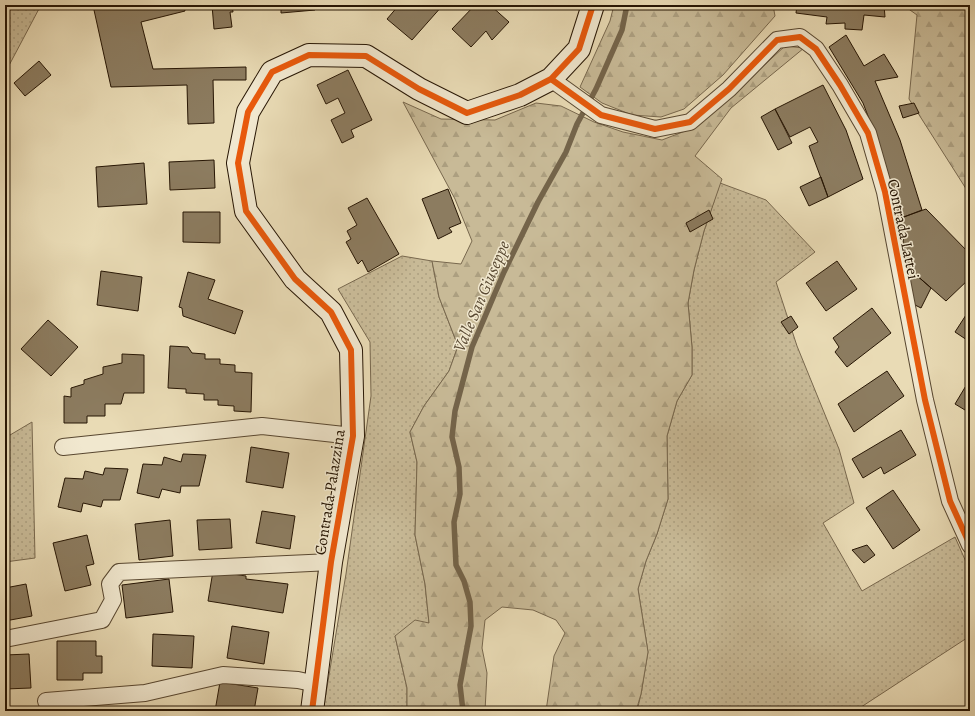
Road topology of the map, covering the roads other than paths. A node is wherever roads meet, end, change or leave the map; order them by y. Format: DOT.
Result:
graph roads {
  1 [pos="593,5"];
  2 [pos="551,79"];
  3 [pos="353,436"];
  4 [pos="63,447"];
  5 [pos="970,545"];
  6 [pos="332,562"];
  7 [pos="5,639"];
  8 [pos="316,684"];
  9 [pos="46,701"];
  10 [pos="312,711"];
  1 -- 2 [label="street, Contrada Palazzina"];
  2 -- 3 [label="street, Contrada Palazzina"];
  2 -- 5 [label="street, Contrada Lattei"];
  3 -- 4 [label="street, Contrada Palazzina"];
  3 -- 6 [label="street, Contrada Palazzina"];
  6 -- 7 [label="street, Contrada Palazzina"];
  6 -- 8 [label="street, Contrada Palazzina"];
  8 -- 9 [label="street"];
  8 -- 10 [label="street, Contrada Palazzina"];
}
